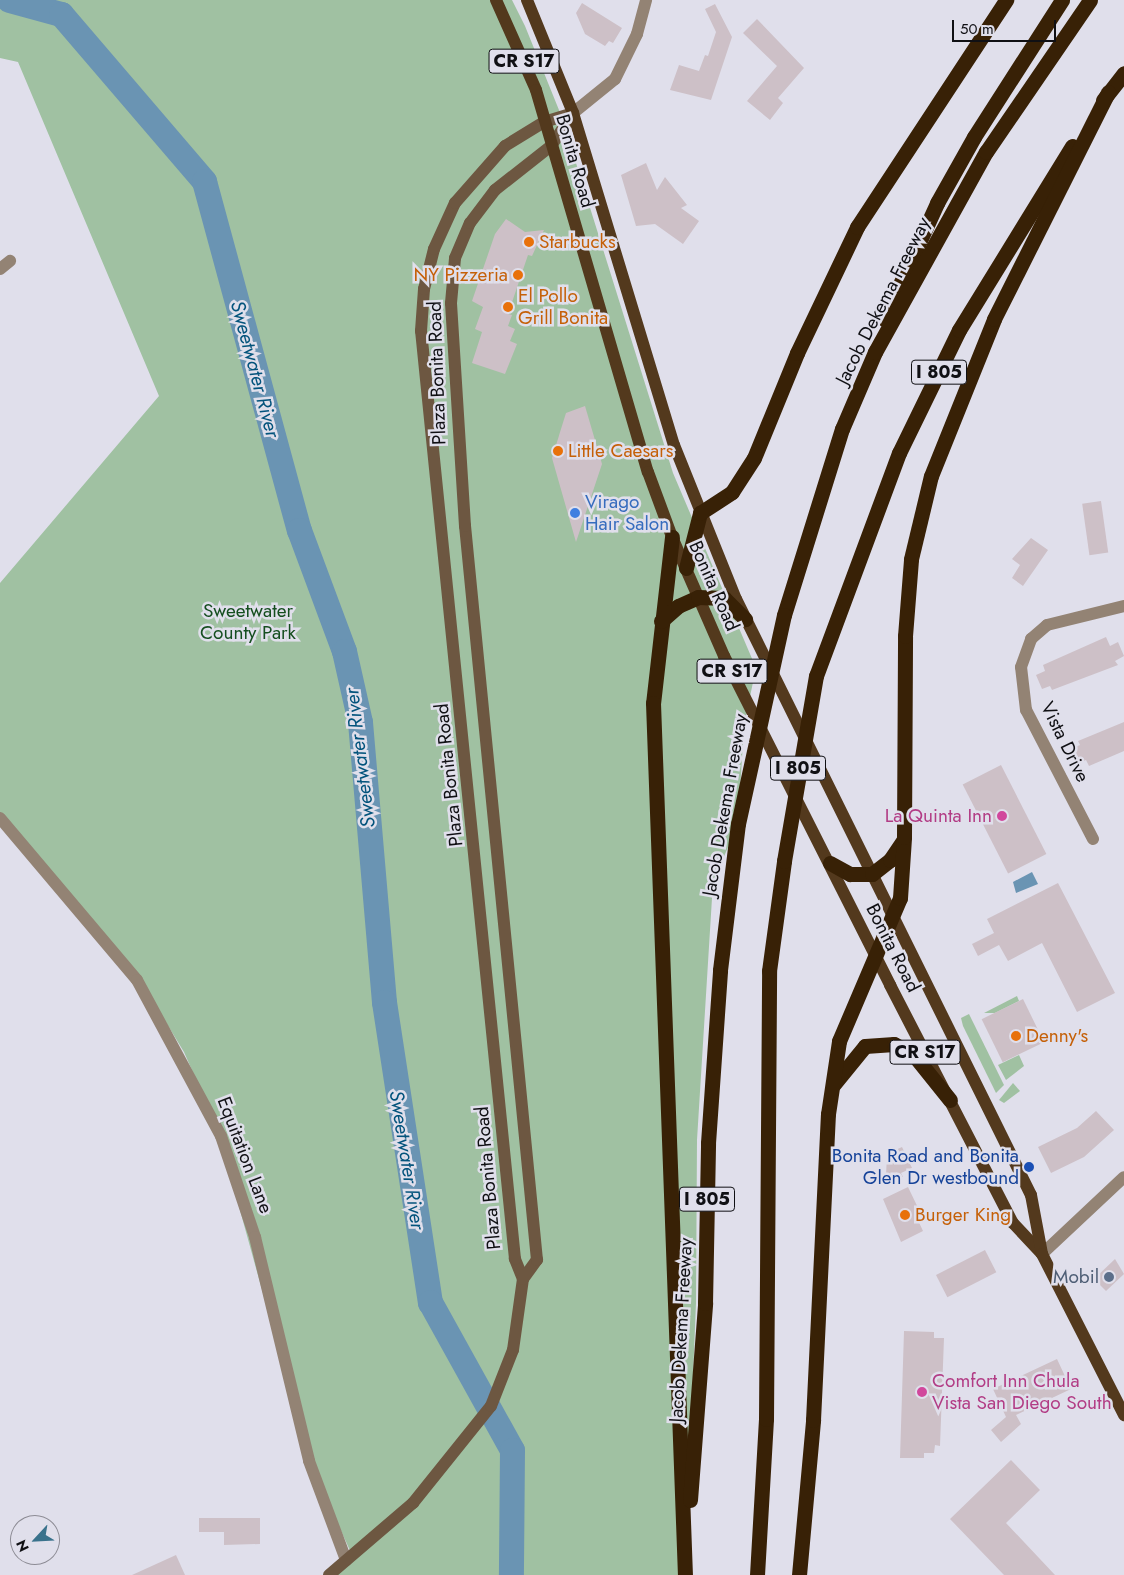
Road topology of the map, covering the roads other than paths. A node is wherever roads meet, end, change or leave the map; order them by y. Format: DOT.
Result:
graph roads {
  1 [pos="496,0"];
  2 [pos="527,0"];
  3 [pos="646,0"];
  4 [pos="1006,0"];
  5 [pos="1062,0"];
  6 [pos="1090,0"];
  7 [pos="1124,73"];
  8 [pos="1108,92"];
  9 [pos="573,113"];
  10 [pos="544,122"];
  11 [pos="551,146"];
  12 [pos="875,352"];
  13 [pos="700,513"];
  14 [pos="672,537"];
  15 [pos="686,568"];
  16 [pos="698,597"];
  17 [pos="1124,606"];
  18 [pos="745,619"];
  19 [pos="661,621"];
  20 [pos="0,818"];
  21 [pos="904,837"];
  22 [pos="1093,840"];
  23 [pos="830,863"];
  24 [pos="872,874"];
  25 [pos="894,917"];
  26 [pos="878,960"];
  27 [pos="832,1087"];
  28 [pos="950,1100"];
  29 [pos="1124,1177"];
  30 [pos="1042,1254"];
  31 [pos="523,1279"];
  32 [pos="1124,1416"];
  33 [pos="346,1560"];
  34 [pos="329,1575"];
  35 [pos="685,1575"];
  36 [pos="757,1575"];
  37 [pos="799,1575"];
  1 -- 10 [label="main road, Bonita Road / CR S17"];
  2 -- 9 [label="main road, Bonita Road / CR S17"];
  3 -- 9 [label="street"];
  4 -- 13 [label="highway"];
  5 -- 12 [label="highway"];
  6 -- 12 [label="highway, Jacob Dekema Freeway / I 805"];
  7 -- 8 [label="highway, I 805"];
  8 -- 21 [label="highway"];
  8 -- 36 [label="highway, I 805, bridge"];
  9 -- 10 [label="main road, Plaza Bonita Road"];
  9 -- 11 [label="main road, Plaza Bonita Road"];
  9 -- 13 [label="main road, Bonita Road / CR S17"];
  10 -- 11 [label="main road, Bonita Road / CR S17"];
  10 -- 31 [label="main road, Plaza Bonita Road"];
  11 -- 14 [label="main road, Bonita Road / CR S17"];
  11 -- 31 [label="main road, Plaza Bonita Road"];
  12 -- 35 [label="highway, Jacob Dekema Freeway / I 805, bridge"];
  13 -- 15 [label="highway"];
  13 -- 18 [label="main road, Bonita Road / CR S17"];
  14 -- 15 [label="main road, Bonita Road / CR S17"];
  14 -- 19 [label="highway"];
  15 -- 16 [label="main road, Bonita Road / CR S17"];
  16 -- 18 [label="highway"];
  16 -- 19 [label="highway"];
  16 -- 23 [label="main road, Bonita Road / CR S17"];
  17 -- 22 [label="street, Vista Drive"];
  18 -- 24 [label="main road, Bonita Road / CR S17"];
  19 -- 35 [label="highway"];
  20 -- 33 [label="street, Equitation Lane"];
  21 -- 24 [label="highway"];
  21 -- 25 [label="highway"];
  23 -- 24 [label="highway"];
  23 -- 26 [label="main road, Bonita Road / CR S17"];
  24 -- 25 [label="main road, Bonita Road / CR S17"];
  25 -- 26 [label="highway"];
  25 -- 30 [label="main road, Bonita Road / CR S17"];
  26 -- 27 [label="highway"];
  26 -- 28 [label="main road, Bonita Road / CR S17"];
  27 -- 28 [label="highway"];
  27 -- 37 [label="highway"];
  28 -- 30 [label="main road, Bonita Road / CR S17"];
  29 -- 30 [label="street"];
  30 -- 32 [label="main road, Bonita Road / CR S17"];
  31 -- 33 [label="main road, Plaza Bonita Road"];
  33 -- 34 [label="main road, Plaza Bonita Road"];
}
